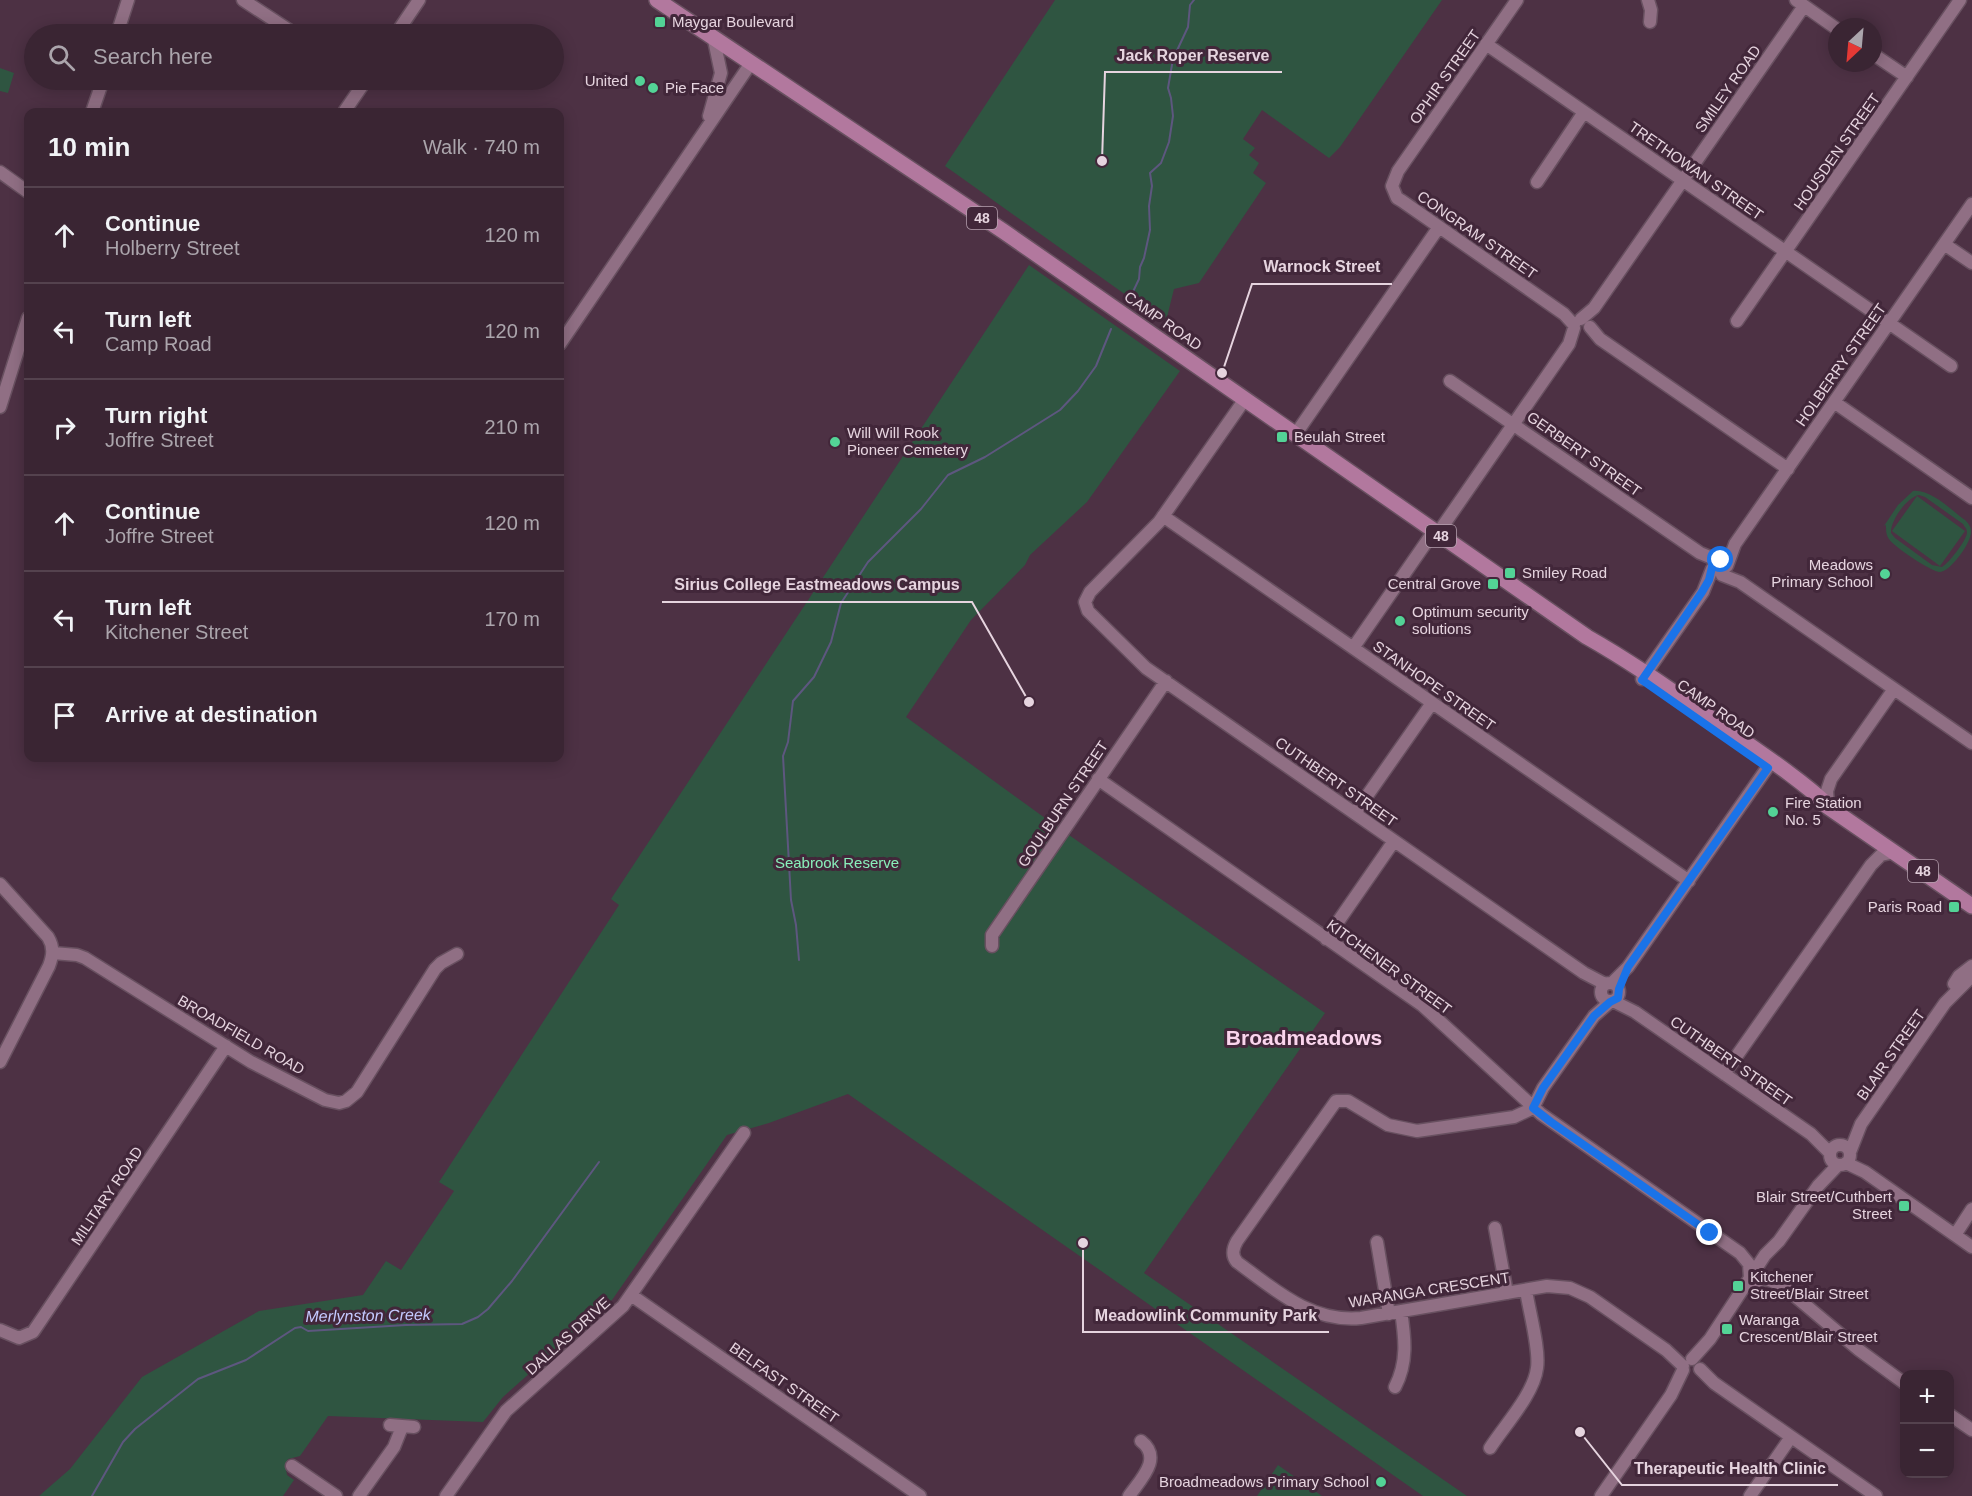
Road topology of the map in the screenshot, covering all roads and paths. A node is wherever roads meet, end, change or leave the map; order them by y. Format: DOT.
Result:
graph roads {
  1 [pos="128,0"];
  2 [pos="243,0"];
  3 [pos="419,0"];
  4 [pos="657,0"];
  5 [pos="1516,0"];
  6 [pos="1648,0"];
  7 [pos="1960,0"];
  8 [pos="1800,3"];
  9 [pos="1650,22"];
  10 [pos="1828,23"];
  11 [pos="120,24"];
  12 [pos="280,24"];
  13 [pos="403,24"];
  14 [pos="714,40"];
  15 [pos="1486,44"];
  16 [pos="1882,60"];
  17 [pos="751,63"];
  18 [pos="1907,77"];
  19 [pos="100,90"];
  20 [pos="358,90"];
  21 [pos="93,108"];
  22 [pos="347,108"];
  23 [pos="1584,112"];
  24 [pos="702,134"];
  25 [pos="1398,171"];
  26 [pos="0,172"];
  27 [pos="1683,180"];
  28 [pos="1537,182"];
  29 [pos="24,189"];
  30 [pos="1972,204"];
  31 [pos="1439,227"];
  32 [pos="1944,244"];
  33 [pos="1786,251"];
  34 [pos="1972,263"];
  35 [pos="1737,321"];
  36 [pos="1889,323"];
  37 [pos="1582,326"];
  38 [pos="24,331"];
  39 [pos="564,338"];
  40 [pos="1951,366"];
  41 [pos="1450,381"];
  42 [pos="1245,399"];
  43 [pos="1834,402"];
  44 [pos="0,407"];
  45 [pos="1513,424"];
  46 [pos="1295,435"];
  47 [pos="1788,469"];
  48 [pos="1972,498"];
  49 [pos="1163,516"];
  50 [pos="1436,532"];
  51 [pos="1720,568"];
  52 [pos="1353,648"];
  53 [pos="1644,677"];
  54 [pos="1166,681"];
  55 [pos="1894,688"];
  56 [pos="1432,702"];
  57 [pos="1972,743"];
  58 [pos="1770,764"];
  59 [pos="1098,779"];
  60 [pos="1831,779"];
  61 [pos="1810,789"];
  62 [pos="1828,805"];
  63 [pos="1355,813"];
  64 [pos="1874,837"];
  65 [pos="1394,840"];
  66 [pos="1895,852"];
  67 [pos="1870,865"];
  68 [pos="1689,881"];
  69 [pos="0,884"];
  70 [pos="1972,906"];
  71 [pos="1326,939"];
  72 [pos="992,946"];
  73 [pos="53,953"];
  74 [pos="457,954"];
  75 [pos="1971,968"];
  76 [pos="1610,993"];
  77 [pos="226,1046"];
  78 [pos="0,1062"];
  79 [pos="1724,1074"];
  80 [pos="1529,1104"];
  81 [pos="744,1133"];
  82 [pos="1840,1154"];
  83 [pos="1972,1209"];
  84 [pos="1495,1228"];
  85 [pos="1954,1235"];
  86 [pos="1377,1242"];
  87 [pos="1972,1247"];
  88 [pos="1740,1253"];
  89 [pos="1768,1257"];
  90 [pos="1752,1280"];
  91 [pos="1783,1286"];
  92 [pos="1526,1290"];
  93 [pos="1507,1293"];
  94 [pos="632,1295"];
  95 [pos="1395,1313"];
  96 [pos="0,1330"];
  97 [pos="1691,1367"];
  98 [pos="1900,1380"];
  99 [pos="1395,1387"];
  100 [pos="1954,1417"];
  101 [pos="402,1426"];
  102 [pos="1972,1430"];
  103 [pos="1791,1437"];
  104 [pos="1141,1441"];
  105 [pos="1490,1448"];
  106 [pos="292,1466"];
  107 [pos="336,1496"];
  108 [pos="360,1496"];
  109 [pos="446,1496"];
  110 [pos="920,1496"];
  111 [pos="1129,1496"];
  112 [pos="1601,1496"];
  113 [pos="1750,1496"];
  114 [pos="1876,1496"];
  1 -- 11 [label="street"];
  2 -- 12 [label="street"];
  3 -- 13 [label="street"];
  4 -- 14 [label="main road, CAMP ROAD / 48"];
  5 -- 15 [label="street, OPHIR STREET"];
  6 -- 9 [label="street"];
  7 -- 18 [label="street, HOUSDEN STREET"];
  8 -- 10 [label="street"];
  8 -- 27 [label="street, SMILEY ROAD"];
  14 -- 17 [label="main road, CAMP ROAD / 48"];
  14 -- 24 [label="street"];
  15 -- 23 [label="street, TRETHOWAN STREET"];
  15 -- 25 [label="street, OPHIR STREET"];
  16 -- 18 [label="street"];
  17 -- 24 [label="street"];
  17 -- 42 [label="main road, CAMP ROAD / 48"];
  18 -- 33 [label="street, HOUSDEN STREET"];
  19 -- 21 [label="street"];
  20 -- 22 [label="street"];
  23 -- 27 [label="street, TRETHOWAN STREET"];
  23 -- 28 [label="street"];
  24 -- 39 [label="street"];
  25 -- 31 [label="street, CONGRAM STREET"];
  26 -- 29 [label="street"];
  27 -- 33 [label="street, TRETHOWAN STREET"];
  27 -- 37 [label="street, SMILEY ROAD"];
  30 -- 32 [label="street, HOLBERRY STREET"];
  31 -- 37 [label="street, CONGRAM STREET"];
  31 -- 46 [label="street"];
  32 -- 34 [label="street"];
  32 -- 36 [label="street, HOLBERRY STREET"];
  33 -- 35 [label="street, HOUSDEN STREET"];
  33 -- 36 [label="street, TRETHOWAN STREET"];
  36 -- 40 [label="street, TRETHOWAN STREET"];
  36 -- 43 [label="street, HOLBERRY STREET"];
  37 -- 45 [label="street, SMILEY ROAD"];
  37 -- 47 [label="street, CONGRAM STREET"];
  38 -- 44 [label="street"];
  41 -- 45 [label="street, GERBERT STREET"];
  42 -- 46 [label="main road, CAMP ROAD / 48"];
  42 -- 49 [label="street"];
  43 -- 47 [label="street, HOLBERRY STREET"];
  43 -- 48 [label="street"];
  45 -- 50 [label="street, SMILEY ROAD"];
  45 -- 51 [label="street, GERBERT STREET"];
  46 -- 50 [label="main road, CAMP ROAD / 48"];
  47 -- 51 [label="street, HOLBERRY STREET"];
  49 -- 52 [label="street, STANHOPE STREET"];
  49 -- 54 [label="street, CUTHBERT STREET"];
  50 -- 52 [label="street"];
  50 -- 53 [label="main road, CAMP ROAD / 48"];
  51 -- 53 [label="street, HOLBERRY STREET"];
  51 -- 55 [label="street"];
  52 -- 56 [label="street, STANHOPE STREET"];
  53 -- 58 [label="main road, CAMP ROAD / 48"];
  54 -- 59 [label="street, GOULBURN STREET"];
  54 -- 63 [label="street, CUTHBERT STREET"];
  55 -- 57 [label="street"];
  55 -- 60 [label="street"];
  56 -- 63 [label="street"];
  56 -- 68 [label="street, STANHOPE STREET"];
  58 -- 61 [label="main road, CAMP ROAD / 48"];
  58 -- 62 [label="main road, CAMP ROAD / 48"];
  58 -- 68 [label="street"];
  59 -- 71 [label="street, KITCHENER STREET"];
  59 -- 72 [label="street, GOULBURN STREET"];
  60 -- 61 [label="street"];
  60 -- 62 [label="street"];
  61 -- 62 [label="main road, CAMP ROAD / 48"];
  62 -- 64 [label="main road, CAMP ROAD / 48"];
  63 -- 65 [label="street, CUTHBERT STREET"];
  64 -- 66 [label="main road, CAMP ROAD / 48"];
  64 -- 67 [label="street"];
  65 -- 71 [label="street"];
  65 -- 76 [label="street, CUTHBERT STREET"];
  66 -- 67 [label="street"];
  66 -- 70 [label="main road, CAMP ROAD / 48"];
  67 -- 79 [label="street"];
  68 -- 76 [label="street"];
  69 -- 73 [label="street"];
  71 -- 80 [label="street, KITCHENER STREET"];
  73 -- 77 [label="street, BROADFIELD ROAD"];
  73 -- 78 [label="street"];
  74 -- 77 [label="street, BROADFIELD ROAD"];
  75 -- 82 [label="street, BLAIR STREET"];
  76 -- 79 [label="street, CUTHBERT STREET"];
  76 -- 80 [label="street, WARANGA CRESCENT"];
  77 -- 96 [label="street, MILITARY ROAD"];
  79 -- 82 [label="street, CUTHBERT STREET"];
  80 -- 88 [label="street, KITCHENER STREET"];
  80 -- 95 [label="street, WARANGA CRESCENT"];
  81 -- 94 [label="street, DALLAS DRIVE"];
  82 -- 85 [label="street, CUTHBERT STREET"];
  82 -- 89 [label="street, BLAIR STREET"];
  83 -- 85 [label="street"];
  84 -- 93 [label="street"];
  85 -- 87 [label="street, CUTHBERT STREET"];
  86 -- 95 [label="street"];
  88 -- 89 [label="street"];
  88 -- 90 [label="street"];
  89 -- 90 [label="street, BLAIR STREET"];
  89 -- 91 [label="street"];
  90 -- 91 [label="street"];
  90 -- 97 [label="street, BLAIR STREET"];
  91 -- 98 [label="street"];
  92 -- 93 [label="street, WARANGA CRESCENT"];
  92 -- 97 [label="street, WARANGA CRESCENT"];
  92 -- 105 [label="street"];
  93 -- 95 [label="street, WARANGA CRESCENT"];
  94 -- 109 [label="street, DALLAS DRIVE"];
  94 -- 110 [label="street, BELFAST STREET"];
  95 -- 99 [label="street"];
  97 -- 103 [label="street, WARANGA CRESCENT"];
  97 -- 112 [label="street, BLAIR STREET"];
  100 -- 102 [label="street"];
  101 -- 108 [label="street"];
  103 -- 113 [label="street"];
  103 -- 114 [label="street, WARANGA CRESCENT"];
  104 -- 111 [label="street"];
  106 -- 107 [label="street"];
}
